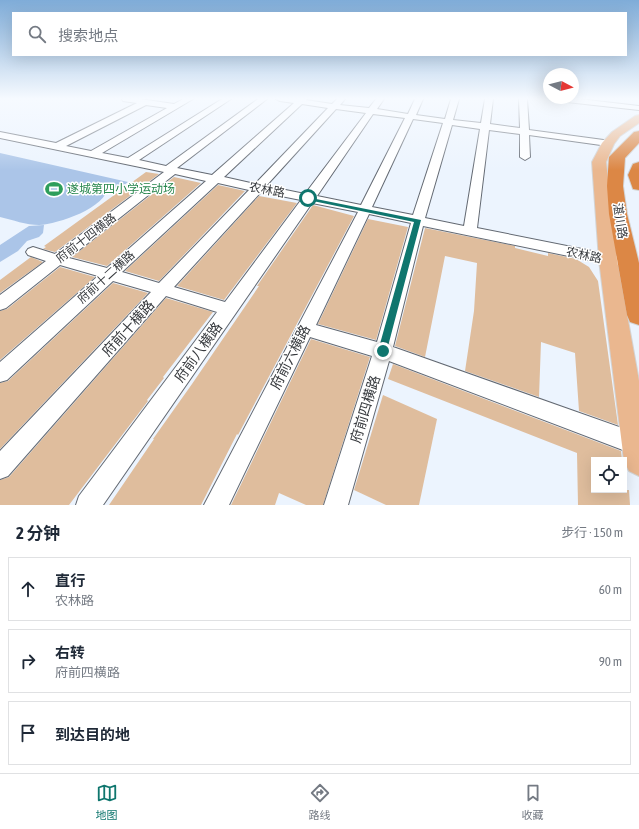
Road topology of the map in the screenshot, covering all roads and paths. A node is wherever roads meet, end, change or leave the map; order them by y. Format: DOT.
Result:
graph roads {
  1 [pos="448,122"];
  2 [pos="104,123"];
  3 [pos="148,123"];
  4 [pos="190,123"];
  5 [pos="233,123"];
  6 [pos="277,123"];
  7 [pos="320,123"];
  8 [pos="363,123"];
  9 [pos="407,123"];
  10 [pos="452,123"];
  11 [pos="486,123"];
  12 [pos="524,123"];
  13 [pos="632,123"];
  14 [pos="485,127"];
  15 [pos="524,132"];
  16 [pos="639,135"];
  17 [pos="6,136"];
  18 [pos="0,142"];
  19 [pos="608,143"];
  20 [pos="56,147"];
  21 [pos="92,154"];
  22 [pos="525,157"];
  23 [pos="129,162"];
  24 [pos="639,168"];
  25 [pos="170,171"];
  26 [pos="213,180"];
  27 [pos="639,185"];
  28 [pos="258,189"];
  29 [pos="308,198"];
  30 [pos="365,210"];
  31 [pos="418,220"];
  32 [pos="470,231"];
  33 [pos="33,252"];
  34 [pos="58,259"];
  35 [pos="618,262"];
  36 [pos="109,274"];
  37 [pos="162,290"];
  38 [pos="0,304"];
  39 [pos="228,310"];
  40 [pos="639,315"];
  41 [pos="305,329"];
  42 [pos="383,351"];
  43 [pos="0,374"];
  44 [pos="638,452"];
  45 [pos="0,468"];
  46 [pos="88,505"];
  47 [pos="216,505"];
  48 [pos="336,505"];
  1 -- 31 [label="street, 府前四横路"];
  2 -- 20 [label="street"];
  3 -- 21 [label="street"];
  4 -- 23 [label="street"];
  5 -- 25 [label="street, 府前十四横路"];
  6 -- 26 [label="street, 府前十二横路"];
  7 -- 28 [label="street, 府前十横路"];
  8 -- 29 [label="street, 府前八横路"];
  9 -- 30 [label="street, 府前六横路"];
  10 -- 14 [label="street"];
  11 -- 14 [label="street"];
  12 -- 15 [label="street"];
  13 -- 19 [label="main road"];
  14 -- 15 [label="street"];
  14 -- 32 [label="street"];
  15 -- 19 [label="street"];
  15 -- 22 [label="street"];
  16 -- 35 [label="highway, 湛川路"];
  17 -- 18 [label="street"];
  17 -- 20 [label="street, 农林路"];
  19 -- 35 [label="main road"];
  20 -- 21 [label="street, 农林路"];
  21 -- 23 [label="street, 农林路"];
  23 -- 25 [label="street, 农林路"];
  24 -- 27 [label="highway"];
  25 -- 26 [label="street, 农林路"];
  25 -- 34 [label="street, 府前十四横路"];
  26 -- 28 [label="street, 农林路"];
  26 -- 36 [label="street, 府前十二横路"];
  28 -- 29 [label="street, 农林路"];
  28 -- 37 [label="street, 府前十横路"];
  29 -- 30 [label="street, 农林路"];
  29 -- 39 [label="street, 府前八横路"];
  30 -- 31 [label="street, 农林路"];
  30 -- 41 [label="street, 府前六横路"];
  31 -- 32 [label="street, 农林路"];
  31 -- 42 [label="street, 府前四横路"];
  32 -- 35 [label="street, 农林路"];
  33 -- 34 [label="street"];
  34 -- 36 [label="street"];
  34 -- 38 [label="street, 府前十四横路"];
  35 -- 40 [label="highway, 湛川路"];
  35 -- 44 [label="main road"];
  36 -- 37 [label="street"];
  36 -- 43 [label="street, 府前十二横路"];
  37 -- 39 [label="street"];
  37 -- 45 [label="street, 府前十横路"];
  39 -- 46 [label="street, 府前八横路"];
  41 -- 42 [label="street"];
  41 -- 47 [label="street, 府前六横路"];
  42 -- 44 [label="street"];
  42 -- 48 [label="street, 府前四横路"];
}
